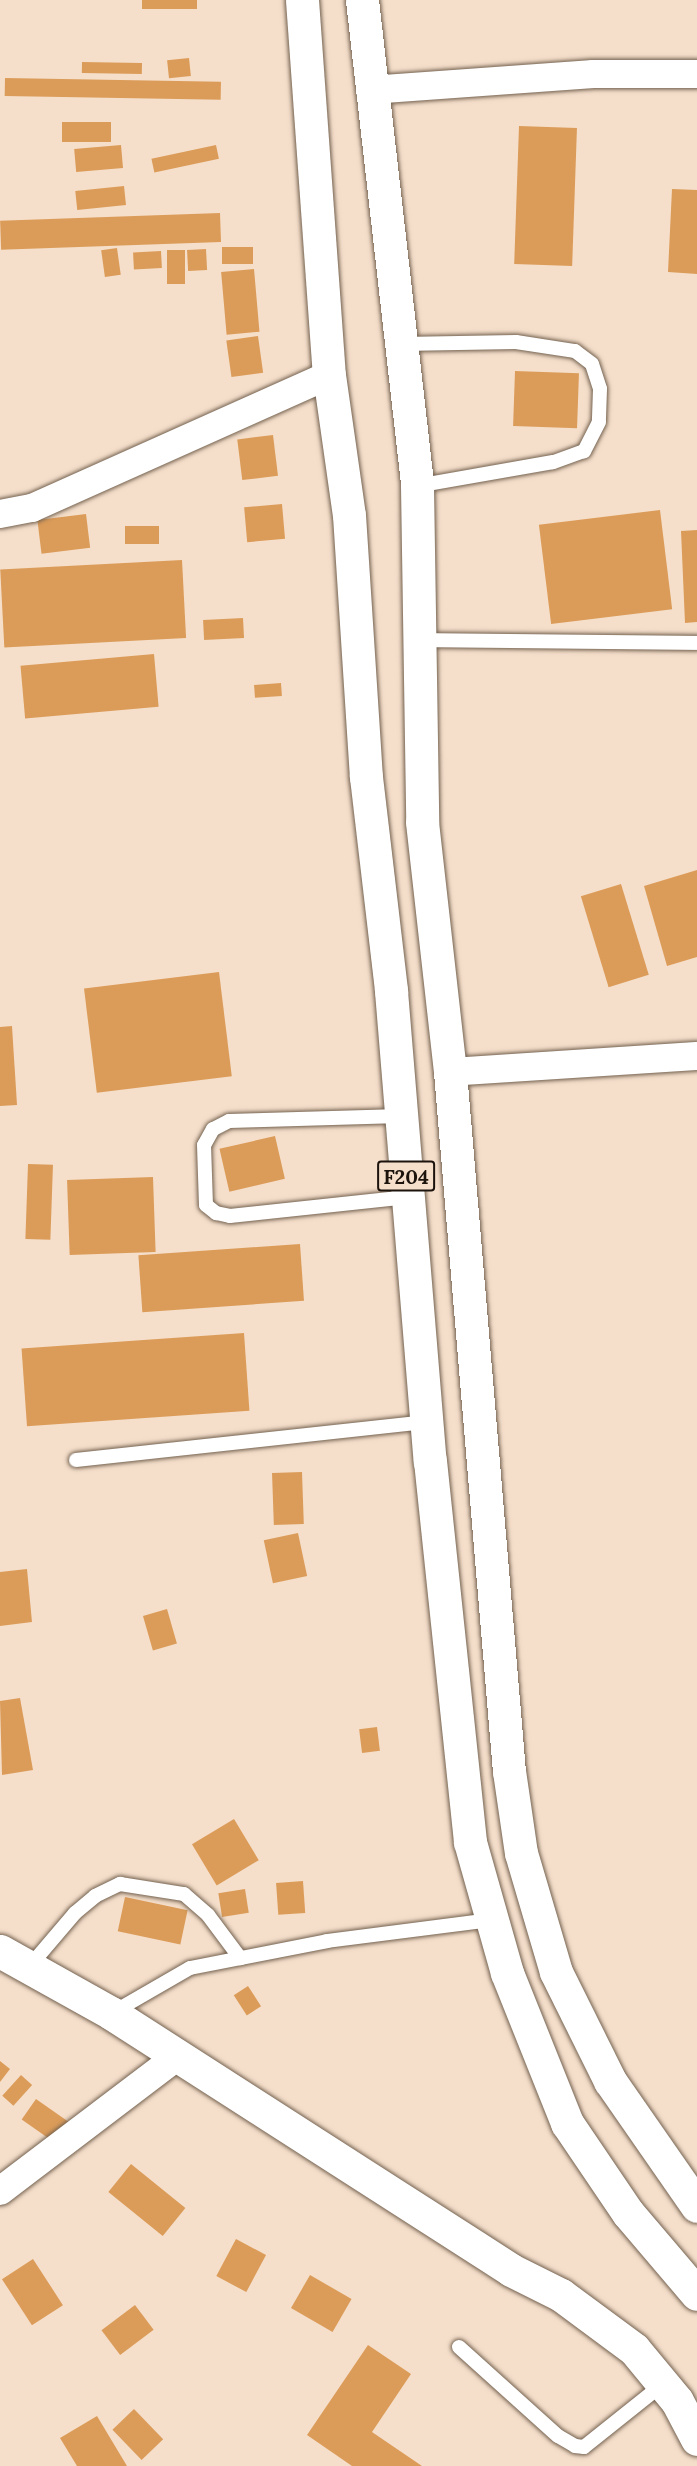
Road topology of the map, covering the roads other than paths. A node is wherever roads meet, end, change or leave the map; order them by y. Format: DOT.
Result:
graph roads {
  1 [pos="302,0"];
  2 [pos="362,0"];
  3 [pos="697,74"];
  4 [pos="370,90"];
  5 [pos="400,344"];
  6 [pos="329,375"];
  7 [pos="417,486"];
  8 [pos="0,514"];
  9 [pos="418,640"];
  10 [pos="697,643"];
  11 [pos="697,1056"];
  12 [pos="450,1072"];
  13 [pos="401,1116"];
  14 [pos="408,1197"];
  15 [pos="427,1422"];
  16 [pos="76,1460"];
  17 [pos="490,1920"];
  18 [pos="0,1951"];
  19 [pos="240,1958"];
  20 [pos="29,1967"];
  21 [pos="111,2013"];
  22 [pos="178,2056"];
  23 [pos="0,2191"];
  24 [pos="697,2206"];
  25 [pos="697,2294"];
  26 [pos="459,2347"];
  27 [pos="663,2384"];
  28 [pos="697,2439"];
  1 -- 6 [label="main road, F204"];
  2 -- 4 [label="main road, F204"];
  3 -- 4 [label="street"];
  4 -- 5 [label="main road, F204"];
  5 -- 7 [label="main road, F204"];
  5 -- 7 [label="lane"];
  6 -- 8 [label="street"];
  6 -- 13 [label="main road, F204"];
  7 -- 9 [label="main road, F204"];
  9 -- 10 [label="lane"];
  9 -- 12 [label="main road, F204"];
  11 -- 12 [label="street"];
  12 -- 24 [label="main road, F204"];
  13 -- 14 [label="main road, F204"];
  13 -- 14 [label="lane"];
  14 -- 15 [label="main road, F204"];
  15 -- 16 [label="lane"];
  15 -- 17 [label="main road, F204"];
  17 -- 19 [label="lane"];
  17 -- 25 [label="main road, F204"];
  18 -- 20 [label="main road"];
  19 -- 20 [label="lane"];
  19 -- 21 [label="lane"];
  20 -- 21 [label="main road"];
  21 -- 22 [label="main road"];
  22 -- 23 [label="street"];
  22 -- 27 [label="main road"];
  26 -- 27 [label="lane"];
  27 -- 28 [label="main road"];
}
